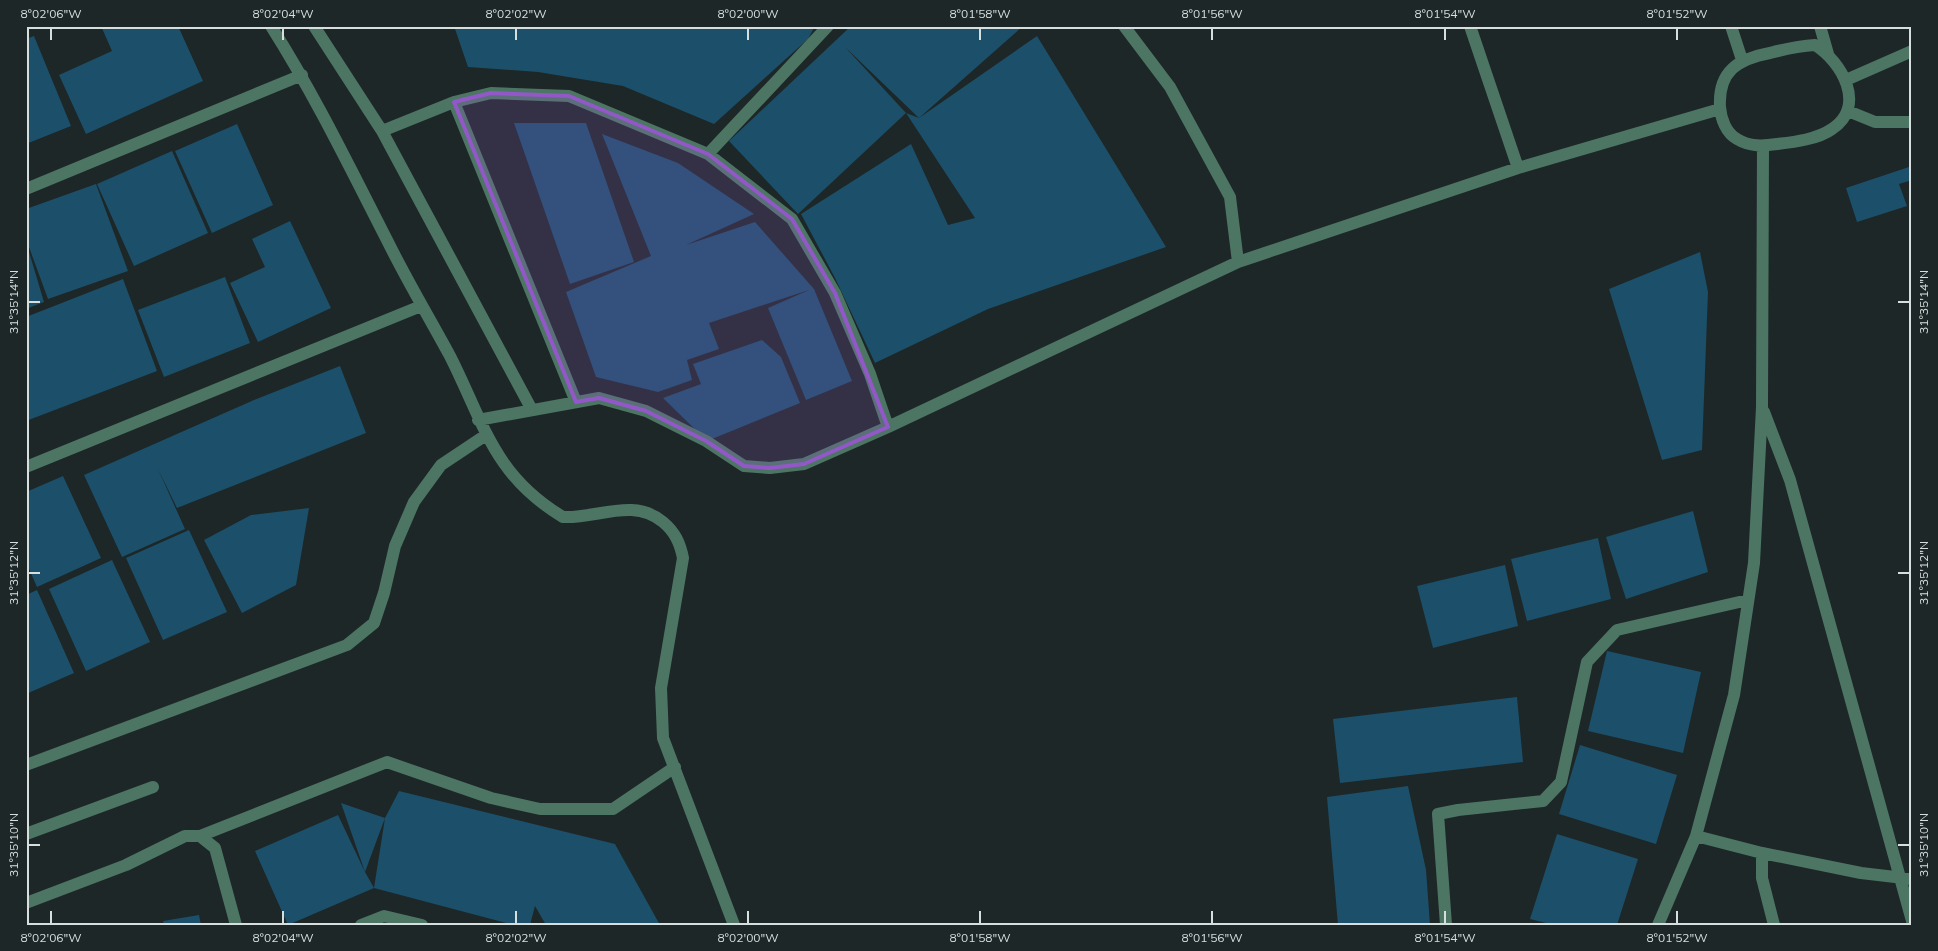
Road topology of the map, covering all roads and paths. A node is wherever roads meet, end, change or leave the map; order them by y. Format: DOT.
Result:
graph roads {
  1 [pos="271,26"];
  2 [pos="314,26"];
  3 [pos="828,26"];
  4 [pos="1124,26"];
  5 [pos="1470,26"];
  6 [pos="1731,26"];
  7 [pos="1820,26"];
  8 [pos="1912,51"];
  9 [pos="1828,54"];
  10 [pos="1742,60"];
  11 [pos="302,75"];
  12 [pos="1846,80"];
  13 [pos="454,102"];
  14 [pos="1720,109"];
  15 [pos="1848,111"];
  16 [pos="1912,122"];
  17 [pos="382,131"];
  18 [pos="1763,146"];
  19 [pos="708,154"];
  20 [pos="1518,168"];
  21 [pos="26,189"];
  22 [pos="1238,262"];
  23 [pos="420,306"];
  24 [pos="576,402"];
  25 [pos="1762,408"];
  26 [pos="532,410"];
  27 [pos="478,420"];
  28 [pos="888,427"];
  29 [pos="486,435"];
  30 [pos="26,467"];
  31 [pos="1748,600"];
  32 [pos="26,765"];
  33 [pos="675,767"];
  34 [pos="153,787"];
  35 [pos="26,834"];
  36 [pos="200,836"];
  37 [pos="1696,836"];
  38 [pos="1762,854"];
  39 [pos="1906,879"];
  40 [pos="26,903"];
  41 [pos="386,921"];
  42 [pos="1912,921"];
  43 [pos="236,925"];
  44 [pos="361,925"];
  45 [pos="422,925"];
  46 [pos="734,925"];
  47 [pos="1446,925"];
  48 [pos="1658,925"];
  49 [pos="1774,925"];
  1 -- 11 [label="street"];
  2 -- 17 [label="street"];
  3 -- 19 [label="street"];
  4 -- 22 [label="street"];
  5 -- 20 [label="street"];
  6 -- 10 [label="street"];
  7 -- 9 [label="street"];
  8 -- 12 [label="street"];
  9 -- 10 [label="street"];
  9 -- 12 [label="street"];
  10 -- 14 [label="street"];
  11 -- 21 [label="street"];
  11 -- 23 [label="street"];
  12 -- 15 [label="street"];
  13 -- 17 [label="street"];
  13 -- 19 [label="street"];
  13 -- 24 [label="street"];
  14 -- 18 [label="street"];
  14 -- 20 [label="street"];
  15 -- 16 [label="street"];
  15 -- 18 [label="street"];
  17 -- 26 [label="street"];
  18 -- 25 [label="street"];
  19 -- 28 [label="street"];
  20 -- 22 [label="street"];
  22 -- 28 [label="street"];
  23 -- 27 [label="street"];
  23 -- 30 [label="street"];
  24 -- 26 [label="street"];
  24 -- 28 [label="street"];
  25 -- 31 [label="street"];
  25 -- 39 [label="street"];
  26 -- 27 [label="street"];
  27 -- 29 [label="street"];
  29 -- 32 [label="street"];
  29 -- 33 [label="street"];
  31 -- 37 [label="street"];
  31 -- 47 [label="street"];
  33 -- 36 [label="street"];
  33 -- 46 [label="street"];
  34 -- 35 [label="street"];
  36 -- 40 [label="street"];
  36 -- 43 [label="street"];
  37 -- 38 [label="street"];
  37 -- 48 [label="street"];
  38 -- 39 [label="street"];
  38 -- 49 [label="street"];
  39 -- 42 [label="street"];
  41 -- 44 [label="street"];
  41 -- 45 [label="street"];
}
